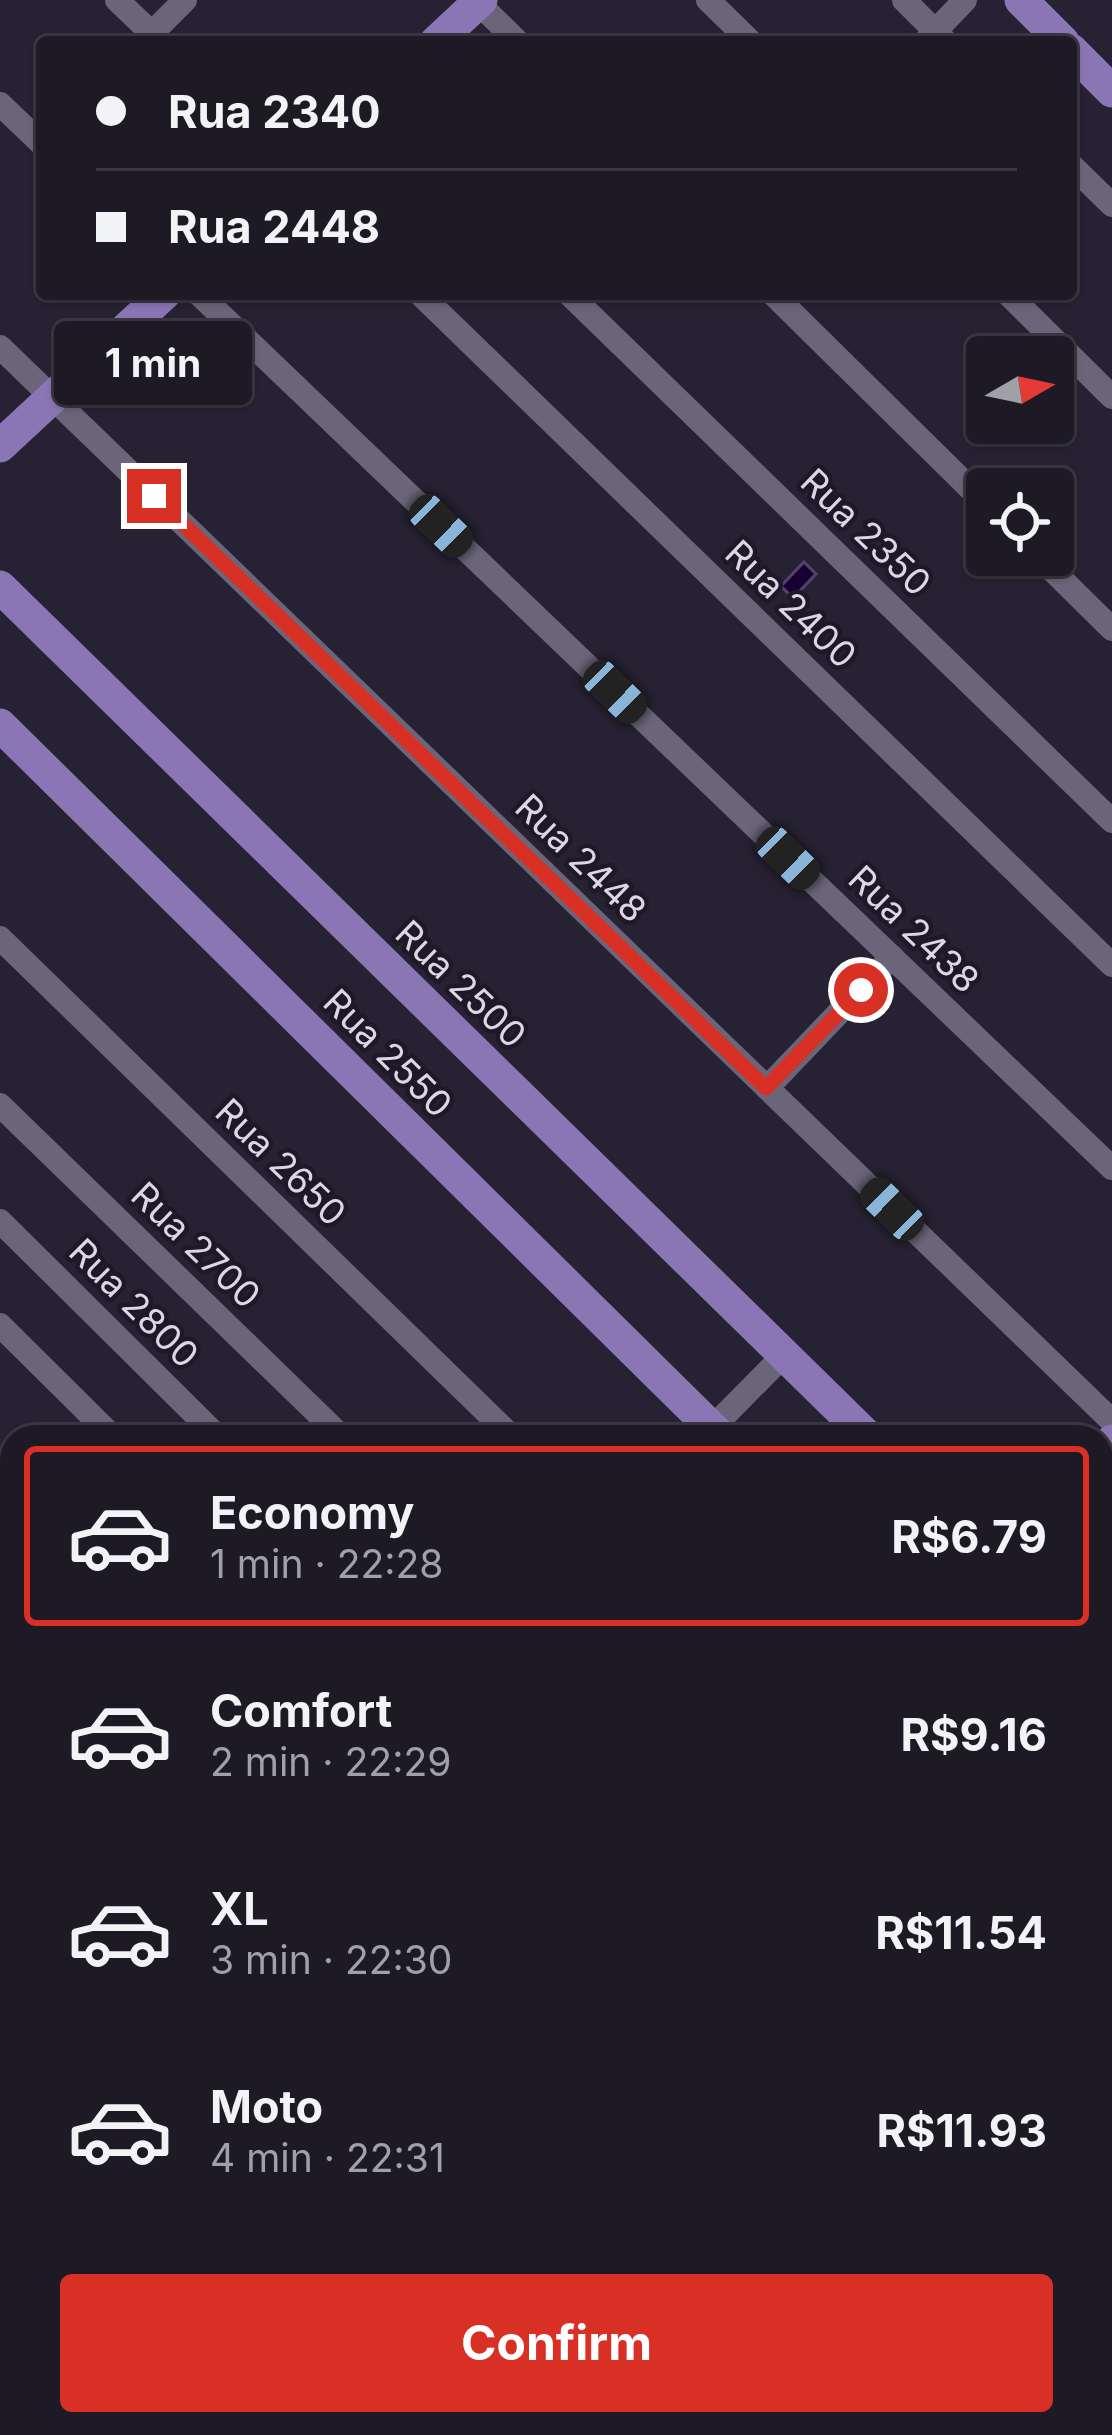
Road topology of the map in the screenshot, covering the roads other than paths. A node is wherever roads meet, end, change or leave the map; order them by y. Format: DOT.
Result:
graph roads {
  1 [pos="117,0"];
  2 [pos="185,0"];
  3 [pos="708,0"];
  4 [pos="904,0"];
  5 [pos="965,0"];
  6 [pos="1021,0"];
  7 [pos="478,1"];
  8 [pos="149,36"];
  9 [pos="155,36"];
  10 [pos="442,36"];
  11 [pos="512,36"];
  12 [pos="745,36"];
  13 [pos="934,36"];
  14 [pos="938,36"];
  15 [pos="1057,36"];
  16 [pos="1077,56"];
  17 [pos="1112,91"];
  18 [pos="0,104"];
  19 [pos="36,138"];
  20 [pos="1077,171"];
  21 [pos="1112,205"];
  22 [pos="157,300"];
  23 [pos="205,300"];
  24 [pos="426,300"];
  25 [pos="575,300"];
  26 [pos="779,300"];
  27 [pos="1013,300"];
  28 [pos="0,347"];
  29 [pos="52,397"];
  30 [pos="1112,397"];
  31 [pos="0,446"];
  32 [pos="966,485"];
  33 [pos="1058,576"];
  34 [pos="0,587"];
  35 [pos="1112,629"];
  36 [pos="0,725"];
  37 [pos="1112,821"];
  38 [pos="0,938"];
  39 [pos="892,957"];
  40 [pos="1112,965"];
  41 [pos="766,1088"];
  42 [pos="0,1105"];
  43 [pos="1112,1168"];
  44 [pos="0,1220"];
  45 [pos="0,1325"];
  46 [pos="784,1355"];
  47 [pos="1112,1421"];
  48 [pos="101,1425"];
  49 [pos="206,1425"];
  50 [pos="330,1425"];
  51 [pos="500,1425"];
  52 [pos="709,1425"];
  53 [pos="724,1425"];
  54 [pos="856,1425"];
  1 -- 8 [label="street"];
  2 -- 9 [label="street"];
  3 -- 12 [label="street"];
  4 -- 13 [label="street"];
  5 -- 14 [label="street"];
  6 -- 15 [label="main road"];
  7 -- 10 [label="main road"];
  7 -- 11 [label="street"];
  16 -- 17 [label="main road"];
  18 -- 19 [label="street"];
  20 -- 21 [label="street"];
  22 -- 29 [label="main road"];
  23 -- 39 [label="street, Rua 2438"];
  24 -- 40 [label="street, Rua 2400"];
  25 -- 37 [label="street, Rua 2350"];
  26 -- 32 [label="street"];
  27 -- 30 [label="street"];
  28 -- 29 [label="street, Rua 2448"];
  29 -- 31 [label="main road"];
  29 -- 41 [label="street, Rua 2448"];
  33 -- 35 [label="street"];
  34 -- 46 [label="main road, Rua 2500"];
  36 -- 52 [label="main road, Rua 2550"];
  38 -- 51 [label="street, Rua 2650"];
  39 -- 41 [label="street"];
  39 -- 43 [label="street, Rua 2438"];
  41 -- 47 [label="street, Rua 2448"];
  42 -- 50 [label="street, Rua 2700"];
  44 -- 49 [label="street, Rua 2800"];
  45 -- 48 [label="street"];
  46 -- 53 [label="street"];
  46 -- 54 [label="main road, Rua 2500"];
}
